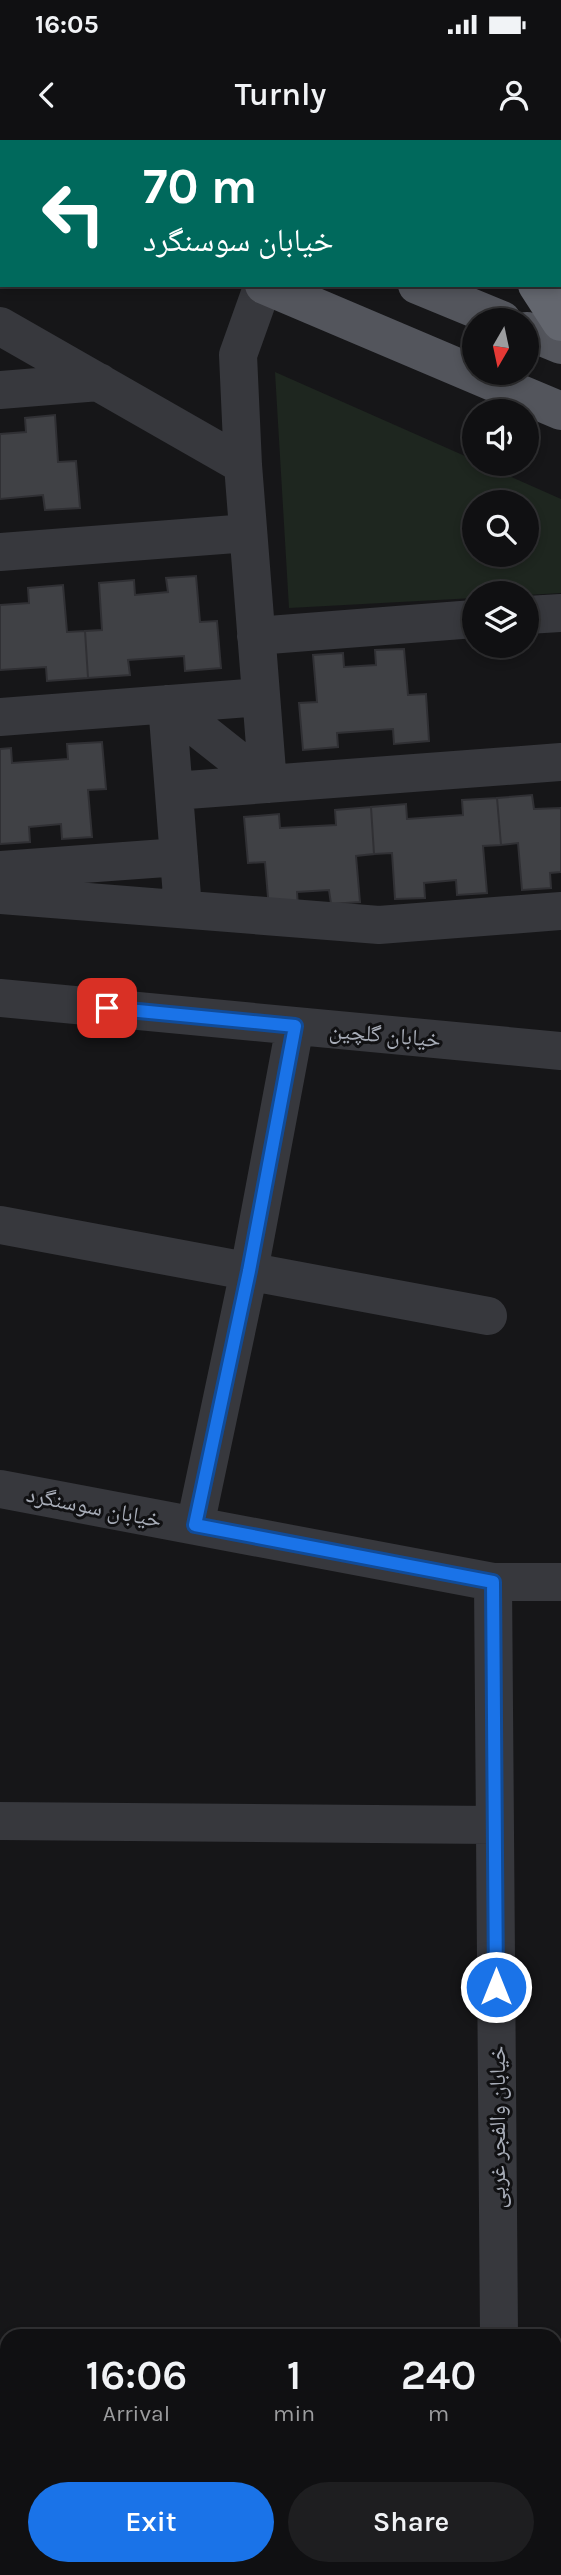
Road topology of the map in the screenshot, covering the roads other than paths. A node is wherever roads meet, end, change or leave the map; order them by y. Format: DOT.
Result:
graph roads {
  1 [pos="262,287"];
  2 [pos="268,287"];
  3 [pos="422,287"];
  4 [pos="538,287"];
  5 [pos="473,308"];
  6 [pos="561,322"];
  7 [pos="0,326"];
  8 [pos="539,336"];
  9 [pos="561,345"];
  10 [pos="99,382"];
  11 [pos="0,390"];
  12 [pos="561,411"];
  13 [pos="243,465"];
  14 [pos="248,533"];
  15 [pos="0,552"];
  16 [pos="561,613"];
  17 [pos="539,614"];
  18 [pos="462,620"];
  19 [pos="256,636"];
  20 [pos="261,697"];
  21 [pos="167,704"];
  22 [pos="0,717"];
  23 [pos="218,744"];
  24 [pos="561,762"];
  25 [pos="268,784"];
  26 [pos="174,791"];
  27 [pos="179,857"];
  28 [pos="0,870"];
  29 [pos="0,895"];
  30 [pos="183,909"];
  31 [pos="561,911"];
  32 [pos="0,998"];
  33 [pos="295,1026"];
  34 [pos="561,1051"];
  35 [pos="0,1225"];
  36 [pos="249,1271"];
  37 [pos="488,1315"];
  38 [pos="0,1489"];
  39 [pos="195,1525"];
  40 [pos="493,1582"];
  41 [pos="561,1582"];
  42 [pos="0,1821"];
  43 [pos="495,1825"];
  44 [pos="499,2329"];
  1 -- 13 [label="street"];
  2 -- 12 [label="main road"];
  3 -- 5 [label="main road"];
  4 -- 6 [label="highway"];
  7 -- 10 [label="street"];
  8 -- 9 [label="main road"];
  10 -- 11 [label="street"];
  10 -- 13 [label="street"];
  13 -- 14 [label="street"];
  14 -- 15 [label="street"];
  14 -- 19 [label="street"];
  16 -- 17 [label="street"];
  18 -- 19 [label="street"];
  19 -- 20 [label="street"];
  20 -- 21 [label="street"];
  20 -- 23 [label="street"];
  20 -- 25 [label="street"];
  21 -- 22 [label="street"];
  21 -- 23 [label="street"];
  21 -- 26 [label="street"];
  23 -- 25 [label="street"];
  23 -- 26 [label="street"];
  24 -- 25 [label="street"];
  25 -- 26 [label="street"];
  26 -- 27 [label="street"];
  27 -- 28 [label="street"];
  27 -- 30 [label="street"];
  29 -- 30 [label="street"];
  30 -- 31 [label="street"];
  32 -- 33 [label="street, خیابان گلچین"];
  33 -- 34 [label="street, خیابان گلچین"];
  33 -- 36 [label="street"];
  35 -- 36 [label="street"];
  36 -- 37 [label="street"];
  36 -- 39 [label="street"];
  38 -- 39 [label="street, خیابان سوسنگرد"];
  39 -- 40 [label="street, خیابان سوسنگرد"];
  40 -- 41 [label="street, خیابان سوسنگرد"];
  40 -- 43 [label="street, خیابان والفجر غربی"];
  42 -- 43 [label="street"];
  43 -- 44 [label="street, خیابان والفجر غربی"];
}
